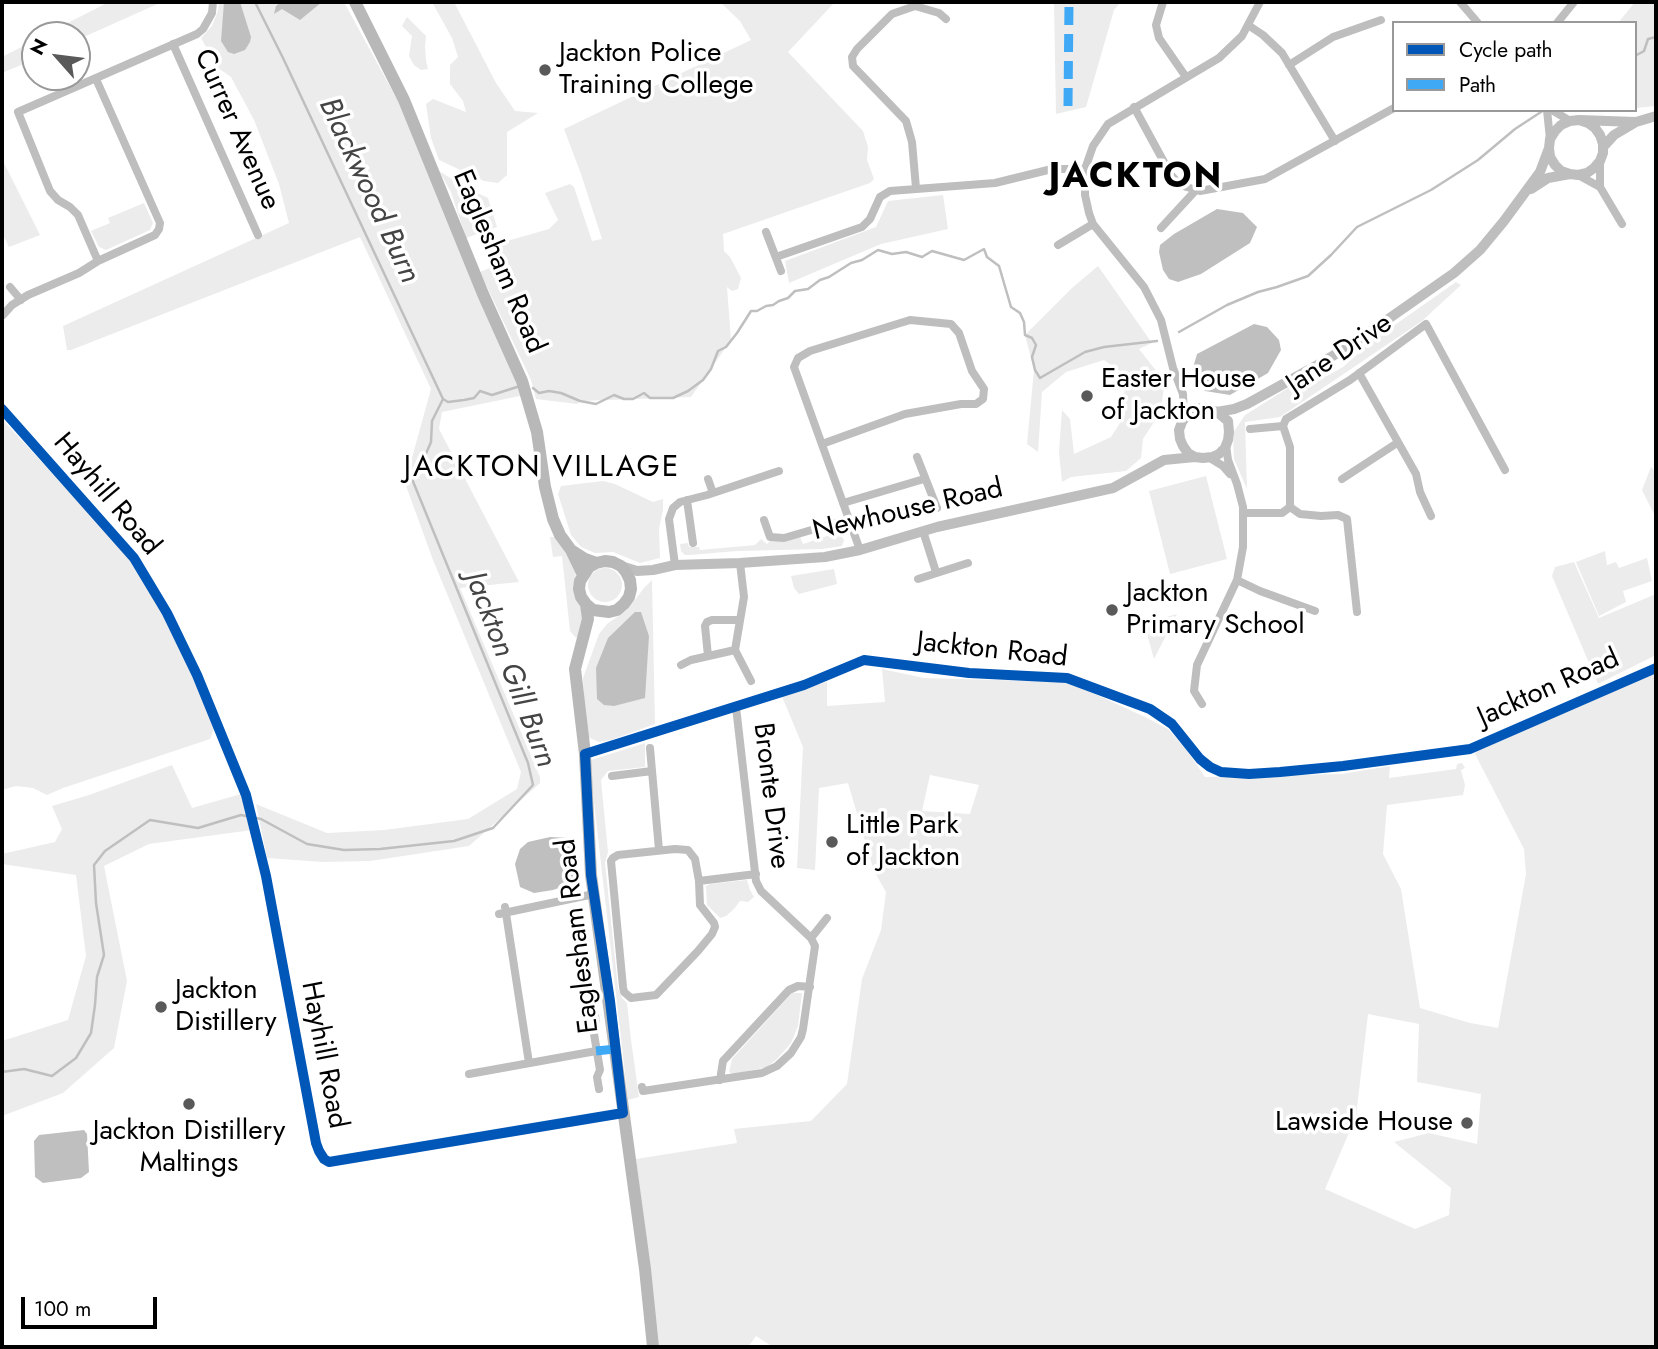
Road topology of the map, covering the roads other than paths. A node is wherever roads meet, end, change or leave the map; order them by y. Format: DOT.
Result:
graph roads {
  1 [pos="213,2"];
  2 [pos="355,2"];
  3 [pos="1163,2"];
  4 [pos="1260,2"];
  5 [pos="1460,2"];
  6 [pos="1574,2"];
  7 [pos="946,19"];
  8 [pos="1381,20"];
  9 [pos="1476,21"];
  10 [pos="1559,21"];
  11 [pos="1248,25"];
  12 [pos="173,44"];
  13 [pos="1289,65"];
  14 [pos="1186,77"];
  15 [pos="96,79"];
  16 [pos="1134,107"];
  17 [pos="1392,109"];
  18 [pos="1550,112"];
  19 [pos="1554,112"];
  20 [pos="1656,116"];
  21 [pos="1574,121"];
  22 [pos="1636,122"];
  23 [pos="1335,141"];
  24 [pos="1549,143"];
  25 [pos="1603,147"];
  26 [pos="1600,161"];
  27 [pos="1085,169"];
  28 [pos="1574,174"];
  29 [pos="1600,187"];
  30 [pos="916,188"];
  31 [pos="1196,190"];
  32 [pos="1526,192"];
  33 [pos="1093,224"];
  34 [pos="1622,224"];
  35 [pos="1161,228"];
  36 [pos="766,232"];
  37 [pos="258,235"];
  38 [pos="1058,245"];
  39 [pos="776,257"];
  40 [pos="98,261"];
  41 [pos="781,271"];
  42 [pos="10,287"];
  43 [pos="21,300"];
  44 [pos="3,315"];
  45 [pos="1359,373"];
  46 [pos="1183,394"];
  47 [pos="1247,404"];
  48 [pos="1201,408"];
  49 [pos="2,409"];
  50 [pos="1217,412"];
  51 [pos="1184,419"];
  52 [pos="1283,426"];
  53 [pos="1229,429"];
  54 [pos="1250,429"];
  55 [pos="1180,439"];
  56 [pos="822,443"];
  57 [pos="1397,443"];
  58 [pos="1226,444"];
  59 [pos="917,457"];
  60 [pos="1195,457"];
  61 [pos="1210,458"];
  62 [pos="1164,460"];
  63 [pos="1505,470"];
  64 [pos="779,471"];
  65 [pos="1233,476"];
  66 [pos="708,479"];
  67 [pos="924,479"];
  68 [pos="1342,479"];
  69 [pos="713,493"];
  70 [pos="687,500"];
  71 [pos="843,503"];
  72 [pos="1290,507"];
  73 [pos="937,508"];
  74 [pos="1243,513"];
  75 [pos="1431,516"];
  76 [pos="849,519"];
  77 [pos="764,520"];
  78 [pos="923,531"];
  79 [pos="692,543"];
  80 [pos="571,550"];
  81 [pos="860,550"];
  82 [pos="596,563"];
  83 [pos="740,563"];
  84 [pos="968,563"];
  85 [pos="675,565"];
  86 [pos="621,566"];
  87 [pos="653,570"];
  88 [pos="936,572"];
  89 [pos="583,575"];
  90 [pos="918,579"];
  91 [pos="1237,580"];
  92 [pos="631,589"];
  93 [pos="586,604"];
  94 [pos="1315,611"];
  95 [pos="609,612"];
  96 [pos="1357,612"];
  97 [pos="740,620"];
  98 [pos="583,638"];
  99 [pos="735,650"];
  100 [pos="708,656"];
  101 [pos="681,665"];
  102 [pos="1656,668"];
  103 [pos="751,681"];
  104 [pos="1202,704"];
  105 [pos="736,707"];
  106 [pos="650,748"];
  107 [pos="584,754"];
  108 [pos="652,771"];
  109 [pos="612,776"];
  110 [pos="659,850"];
  111 [pos="755,874"];
  112 [pos="699,881"];
  113 [pos="594,894"];
  114 [pos="827,918"];
  115 [pos="811,938"];
  116 [pos="586,960"];
  117 [pos="810,987"];
  118 [pos="596,1051"];
  119 [pos="529,1063"];
  120 [pos="469,1074"];
  121 [pos="720,1080"];
  122 [pos="642,1087"];
  123 [pos="599,1089"];
  124 [pos="623,1113"];
  125 [pos="653,1347"];
  1 -- 12 [label="street"];
  2 -- 80 [label="main road, Eaglesham Road"];
  3 -- 14 [label="street"];
  4 -- 11 [label="street"];
  5 -- 9 [label="street"];
  6 -- 10 [label="street"];
  7 -- 30 [label="street"];
  8 -- 13 [label="street"];
  11 -- 13 [label="street"];
  11 -- 14 [label="street"];
  12 -- 15 [label="street"];
  12 -- 37 [label="street, Currer Avenue"];
  13 -- 23 [label="street"];
  14 -- 16 [label="street"];
  15 -- 40 [label="street"];
  15 -- 40 [label="street"];
  16 -- 27 [label="street"];
  16 -- 31 [label="street"];
  17 -- 23 [label="street"];
  18 -- 24 [label="street"];
  19 -- 21 [label="street"];
  20 -- 22 [label="street"];
  21 -- 22 [label="street"];
  21 -- 24 [label="street"];
  21 -- 25 [label="street"];
  22 -- 25 [label="street"];
  23 -- 31 [label="street"];
  24 -- 28 [label="street"];
  24 -- 32 [label="street"];
  25 -- 26 [label="street"];
  26 -- 28 [label="street"];
  26 -- 29 [label="street"];
  27 -- 30 [label="street"];
  27 -- 33 [label="street"];
  28 -- 29 [label="street"];
  28 -- 32 [label="street"];
  29 -- 34 [label="street"];
  30 -- 39 [label="street"];
  31 -- 35 [label="street"];
  32 -- 47 [label="street"];
  33 -- 38 [label="street"];
  33 -- 46 [label="street"];
  36 -- 39 [label="street"];
  39 -- 41 [label="street"];
  40 -- 43 [label="street"];
  42 -- 43 [label="street"];
  43 -- 44 [label="street"];
  45 -- 52 [label="street, Jane Drive"];
  45 -- 57 [label="street"];
  45 -- 63 [label="street, Jane Drive"];
  46 -- 48 [label="street"];
  46 -- 51 [label="street"];
  47 -- 50 [label="street"];
  47 -- 53 [label="street"];
  48 -- 50 [label="street"];
  48 -- 51 [label="street"];
  49 -- 124 [label="street, Hayhill Road"];
  50 -- 53 [label="street"];
  51 -- 55 [label="street"];
  52 -- 54 [label="street, Jane Drive"];
  52 -- 72 [label="street, Jane Drive"];
  53 -- 58 [label="street"];
  55 -- 60 [label="street"];
  55 -- 62 [label="street, Newhouse Road"];
  56 -- 56 [label="street"];
  56 -- 71 [label="street"];
  57 -- 68 [label="street"];
  57 -- 75 [label="street"];
  58 -- 61 [label="street"];
  58 -- 65 [label="street"];
  59 -- 67 [label="street"];
  60 -- 61 [label="street"];
  60 -- 62 [label="street, Newhouse Road"];
  61 -- 65 [label="street"];
  62 -- 78 [label="street, Newhouse Road"];
  64 -- 69 [label="street"];
  65 -- 74 [label="street"];
  66 -- 69 [label="street"];
  67 -- 71 [label="street"];
  67 -- 73 [label="street"];
  69 -- 70 [label="street"];
  70 -- 79 [label="street"];
  70 -- 85 [label="street"];
  71 -- 76 [label="street"];
  72 -- 74 [label="street"];
  72 -- 96 [label="street"];
  74 -- 91 [label="street"];
  76 -- 77 [label="street"];
  76 -- 81 [label="street"];
  78 -- 81 [label="street, Newhouse Road"];
  78 -- 88 [label="street"];
  80 -- 82 [label="main road"];
  80 -- 89 [label="main road, Eaglesham Road"];
  81 -- 83 [label="street, Newhouse Road"];
  82 -- 86 [label="main road"];
  82 -- 89 [label="main road"];
  83 -- 85 [label="street, Newhouse Road"];
  83 -- 97 [label="street"];
  84 -- 88 [label="street"];
  85 -- 87 [label="street, Newhouse Road"];
  86 -- 87 [label="street, Newhouse Road"];
  86 -- 92 [label="main road"];
  87 -- 92 [label="street, Newhouse Road"];
  88 -- 90 [label="street"];
  89 -- 93 [label="main road"];
  91 -- 94 [label="street"];
  91 -- 104 [label="street"];
  92 -- 95 [label="main road"];
  93 -- 95 [label="main road"];
  93 -- 98 [label="main road, Eaglesham Road"];
  95 -- 98 [label="main road"];
  97 -- 99 [label="street"];
  97 -- 100 [label="street"];
  98 -- 107 [label="main road, Eaglesham Road"];
  99 -- 100 [label="street"];
  99 -- 103 [label="street"];
  100 -- 101 [label="street"];
  102 -- 105 [label="street, Jackton Road"];
  105 -- 107 [label="street, Jackton Road"];
  105 -- 111 [label="street, Bronte Drive"];
  106 -- 108 [label="street"];
  107 -- 113 [label="main road, Eaglesham Road"];
  108 -- 109 [label="street"];
  108 -- 110 [label="street"];
  110 -- 112 [label="street"];
  110 -- 112 [label="street"];
  111 -- 112 [label="street"];
  111 -- 115 [label="street, Bronte Drive"];
  113 -- 119 [label="street"];
  113 -- 124 [label="main road, Eaglesham Road"];
  114 -- 115 [label="street"];
  115 -- 117 [label="street"];
  116 -- 118 [label="street"];
  117 -- 121 [label="street"];
  117 -- 121 [label="street"];
  118 -- 119 [label="street"];
  118 -- 123 [label="street"];
  119 -- 120 [label="street"];
  121 -- 122 [label="street"];
  124 -- 125 [label="main road, Eaglesham Road"];
}
